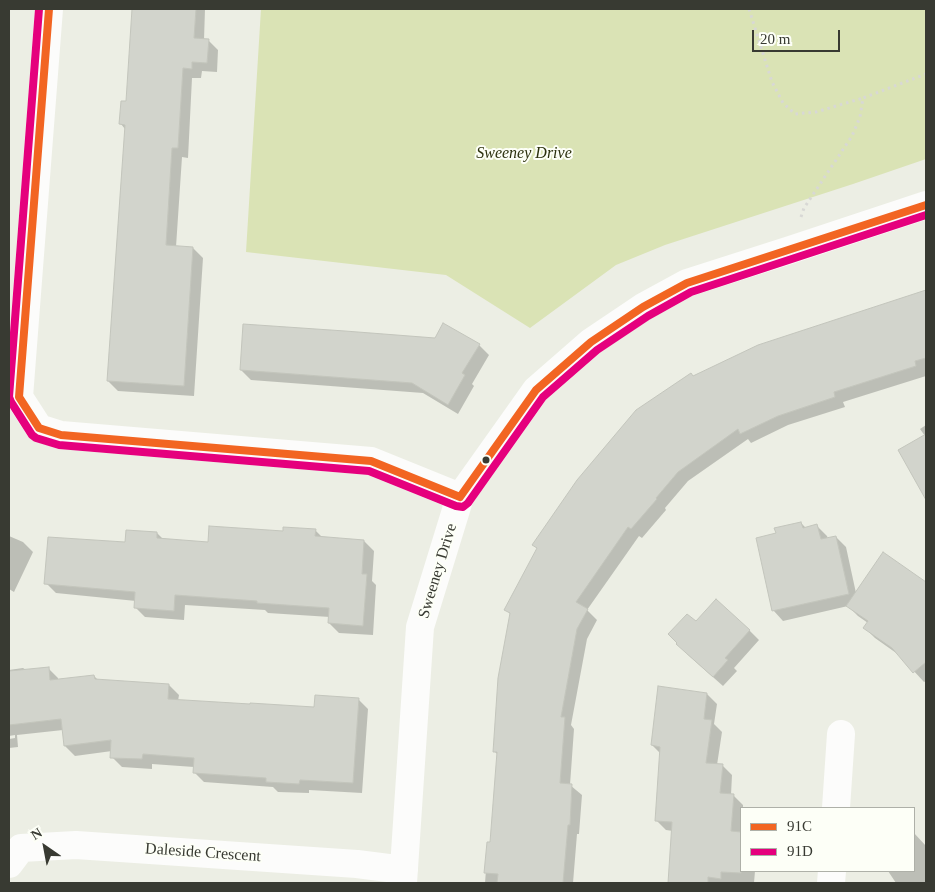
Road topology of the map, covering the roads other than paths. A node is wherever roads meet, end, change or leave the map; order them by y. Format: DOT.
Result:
graph roads {
  1 [pos="49,9"];
  2 [pos="926,205"];
  3 [pos="460,497"];
  4 [pos="841,734"];
  5 [pos="836,807"];
  6 [pos="9,864"];
  7 [pos="404,877"];
  1 -- 3 [label="street"];
  2 -- 3 [label="street, Sweeney Drive"];
  3 -- 7 [label="street, Sweeney Drive"];
  4 -- 5 [label="street"];
  6 -- 7 [label="street, Daleside Crescent"];
}
